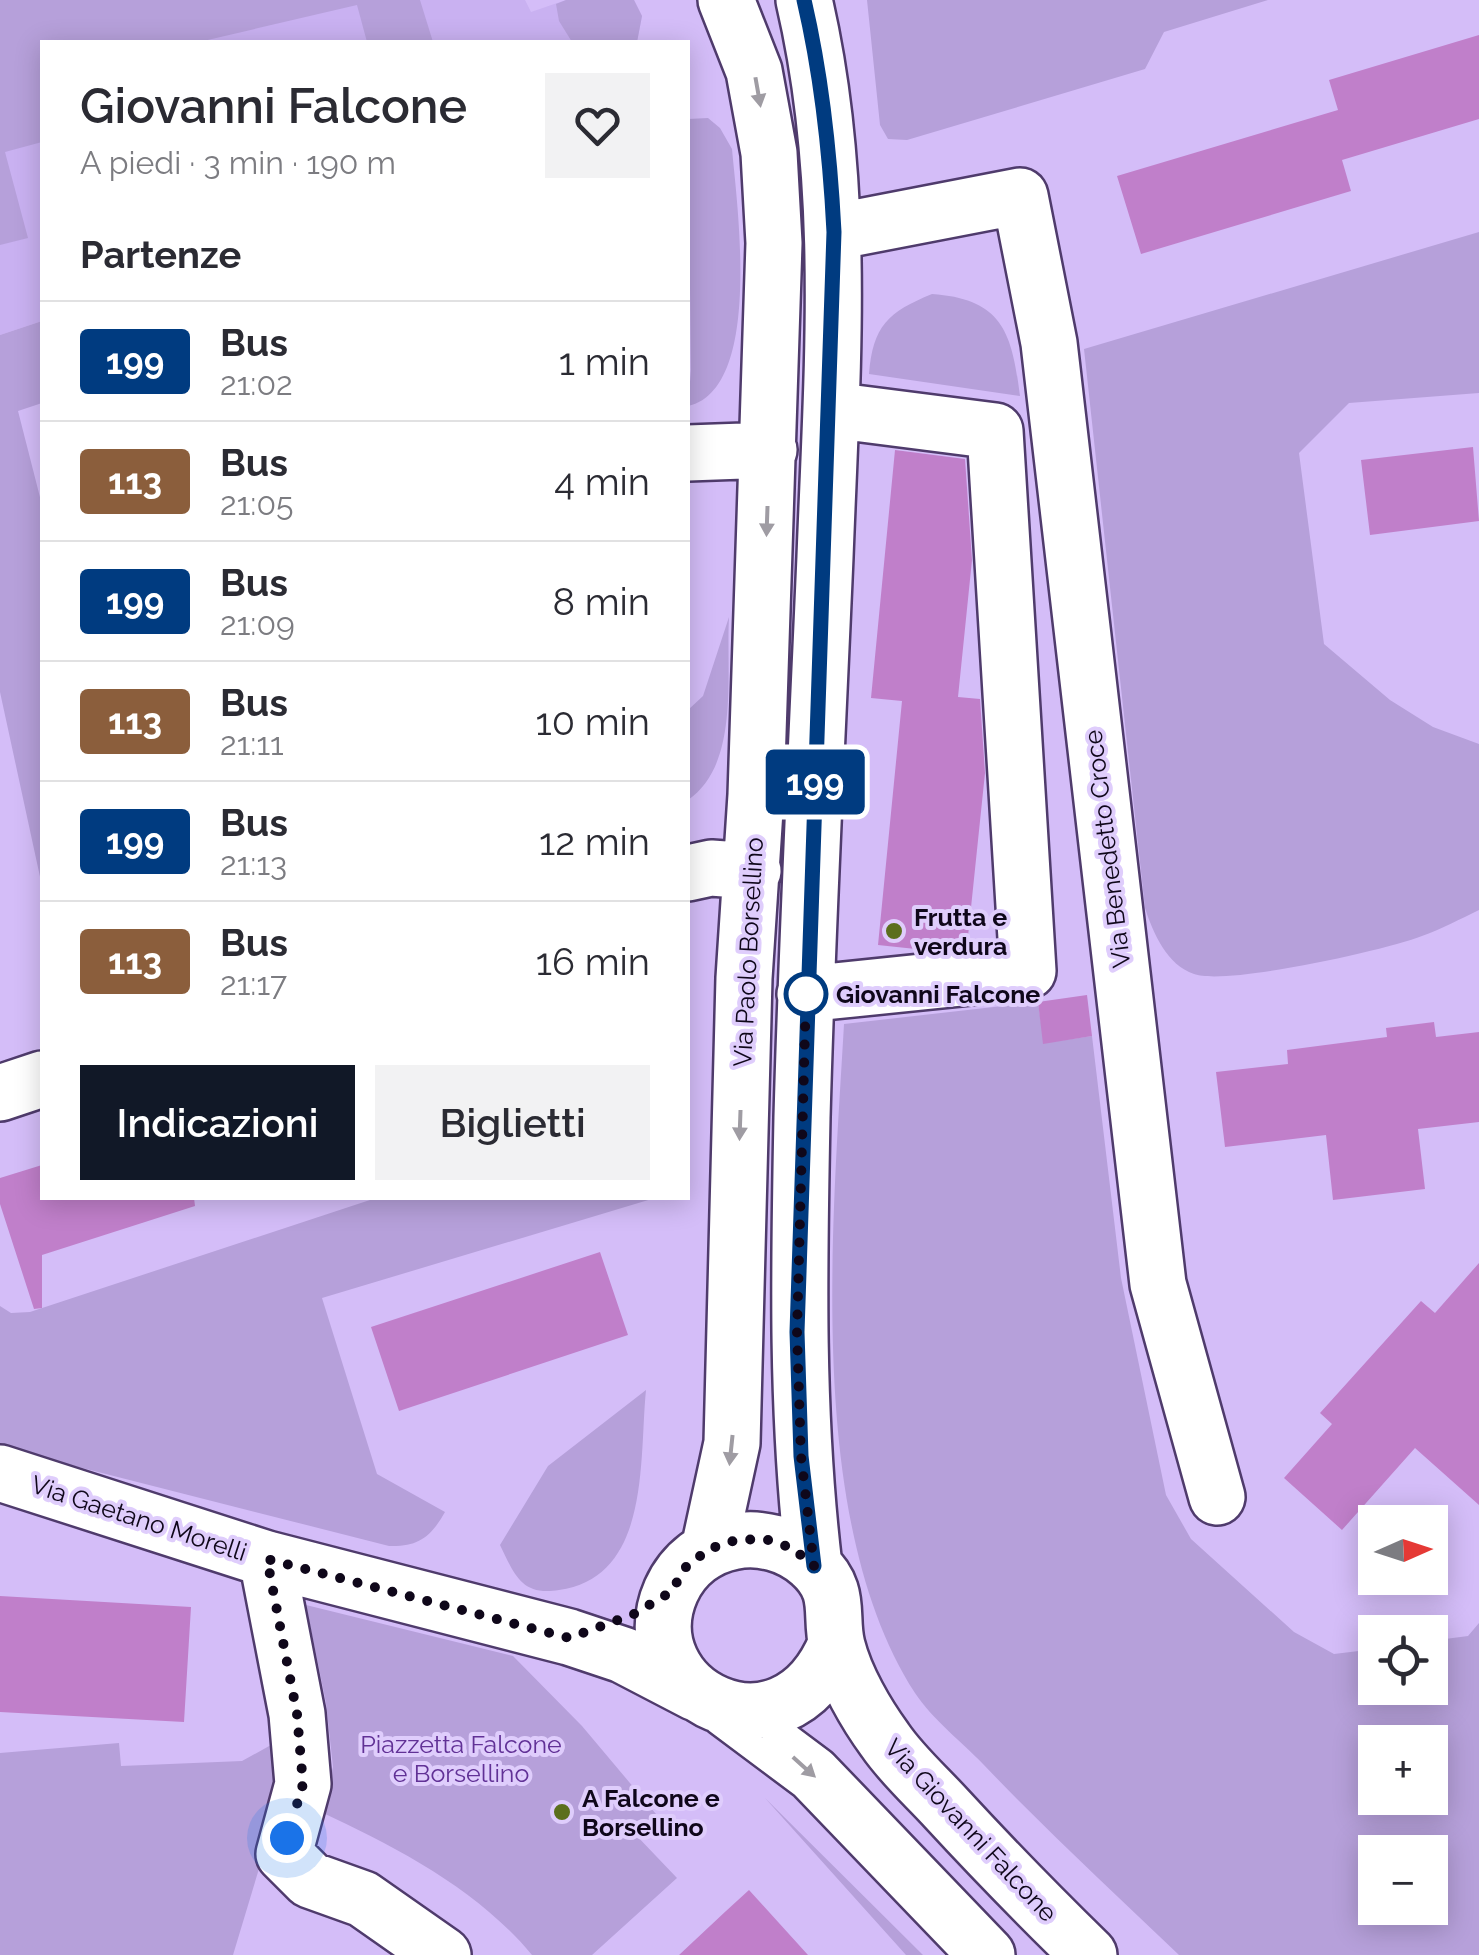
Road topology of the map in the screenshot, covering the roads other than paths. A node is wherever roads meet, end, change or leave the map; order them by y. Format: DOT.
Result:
graph roads {
  1 [pos="726,0"];
  2 [pos="804,0"];
  3 [pos="834,232"];
  4 [pos="831,410"];
  5 [pos="769,450"];
  6 [pos="690,453"];
  7 [pos="753,871"];
  8 [pos="690,873"];
  9 [pos="806,994"];
  10 [pos="40,1080"];
  11 [pos="0,1093"];
  12 [pos="0,1473"];
  13 [pos="1217,1497"];
  14 [pos="709,1549"];
  15 [pos="267,1559"];
  16 [pos="814,1566"];
  17 [pos="671,1592"];
  18 [pos="569,1638"];
  19 [pos="836,1644"];
  20 [pos="713,1702"];
  21 [pos="443,1955"];
  22 [pos="987,1955"];
  23 [pos="1089,1955"];
  1 -- 5 [label="street, Via Paolo Borsellino, one-way"];
  2 -- 3 [label="street"];
  3 -- 4 [label="street"];
  3 -- 13 [label="street, Via Benedetto Croce"];
  4 -- 9 [label="street"];
  4 -- 9 [label="street"];
  5 -- 6 [label="street"];
  5 -- 7 [label="street, Via Paolo Borsellino, one-way"];
  7 -- 8 [label="street"];
  7 -- 14 [label="street, Via Paolo Borsellino, one-way"];
  9 -- 16 [label="street"];
  10 -- 11 [label="street"];
  12 -- 15 [label="street, Via Gaetano Morelli"];
  14 -- 16 [label="street"];
  14 -- 17 [label="street"];
  15 -- 18 [label="street, Via Gaetano Morelli"];
  15 -- 21 [label="street"];
  16 -- 19 [label="street"];
  17 -- 18 [label="street"];
  17 -- 20 [label="street"];
  18 -- 20 [label="street, Via Gaetano Morelli"];
  19 -- 20 [label="street"];
  19 -- 23 [label="street, Via Giovanni Falcone"];
  20 -- 22 [label="street, one-way"];
}
